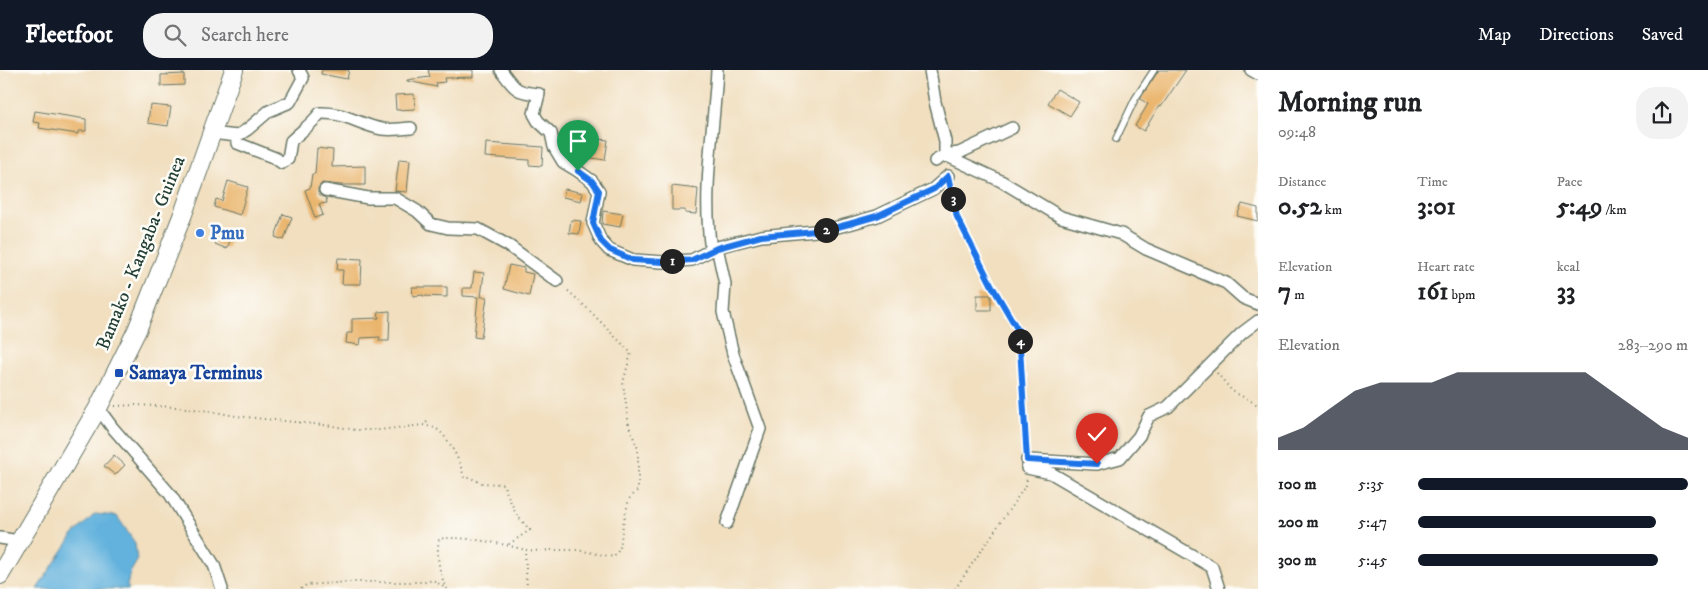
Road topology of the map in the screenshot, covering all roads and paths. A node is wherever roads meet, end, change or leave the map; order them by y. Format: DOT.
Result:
graph roads {
  1 [pos="234,70"];
  2 [pos="299,70"];
  3 [pos="501,70"];
  4 [pos="717,70"];
  5 [pos="930,70"];
  6 [pos="1154,70"];
  7 [pos="1251,70"];
  8 [pos="1258,74"];
  9 [pos="410,128"];
  10 [pos="1012,128"];
  11 [pos="211,134"];
  12 [pos="237,136"];
  13 [pos="1116,139"];
  14 [pos="940,158"];
  15 [pos="948,176"];
  16 [pos="325,190"];
  17 [pos="714,249"];
  18 [pos="557,281"];
  19 [pos="1258,304"];
  20 [pos="1258,321"];
  21 [pos="1210,365"];
  22 [pos="1258,405"];
  23 [pos="98,408"];
  24 [pos="427,422"];
  25 [pos="423,425"];
  26 [pos="1027,464"];
  27 [pos="727,523"];
  28 [pos="0,538"];
  29 [pos="19,541"];
  30 [pos="506,546"];
  31 [pos="525,550"];
  32 [pos="0,575"];
  33 [pos="222,589"];
  34 [pos="302,589"];
  35 [pos="527,589"];
  36 [pos="956,589"];
  37 [pos="1219,589"];
  1 -- 11 [label="main road, Bamako - Kangaba- Guinea"];
  2 -- 12 [label="street"];
  3 -- 17 [label="street"];
  4 -- 17 [label="street"];
  5 -- 14 [label="street"];
  6 -- 13 [label="lane"];
  7 -- 8 [label="street"];
  9 -- 12 [label="street"];
  10 -- 14 [label="street"];
  11 -- 12 [label="street"];
  11 -- 23 [label="main road, Bamako - Kangaba- Guinea"];
  14 -- 19 [label="street"];
  15 -- 17 [label="street"];
  15 -- 26 [label="path"];
  16 -- 18 [label="street"];
  17 -- 27 [label="street"];
  18 -- 31 [label="path"];
  20 -- 21 [label="street"];
  21 -- 22 [label="path"];
  21 -- 26 [label="street"];
  23 -- 25 [label="path"];
  23 -- 29 [label="main road, Bamako - Kangaba- Guinea"];
  23 -- 33 [label="street"];
  24 -- 25 [label="path"];
  25 -- 30 [label="path"];
  26 -- 36 [label="path"];
  26 -- 37 [label="street"];
  28 -- 29 [label="street"];
  29 -- 32 [label="main road, Bamako - Kangaba- Guinea"];
  30 -- 31 [label="path"];
  30 -- 34 [label="path"];
  31 -- 35 [label="path"];
}
